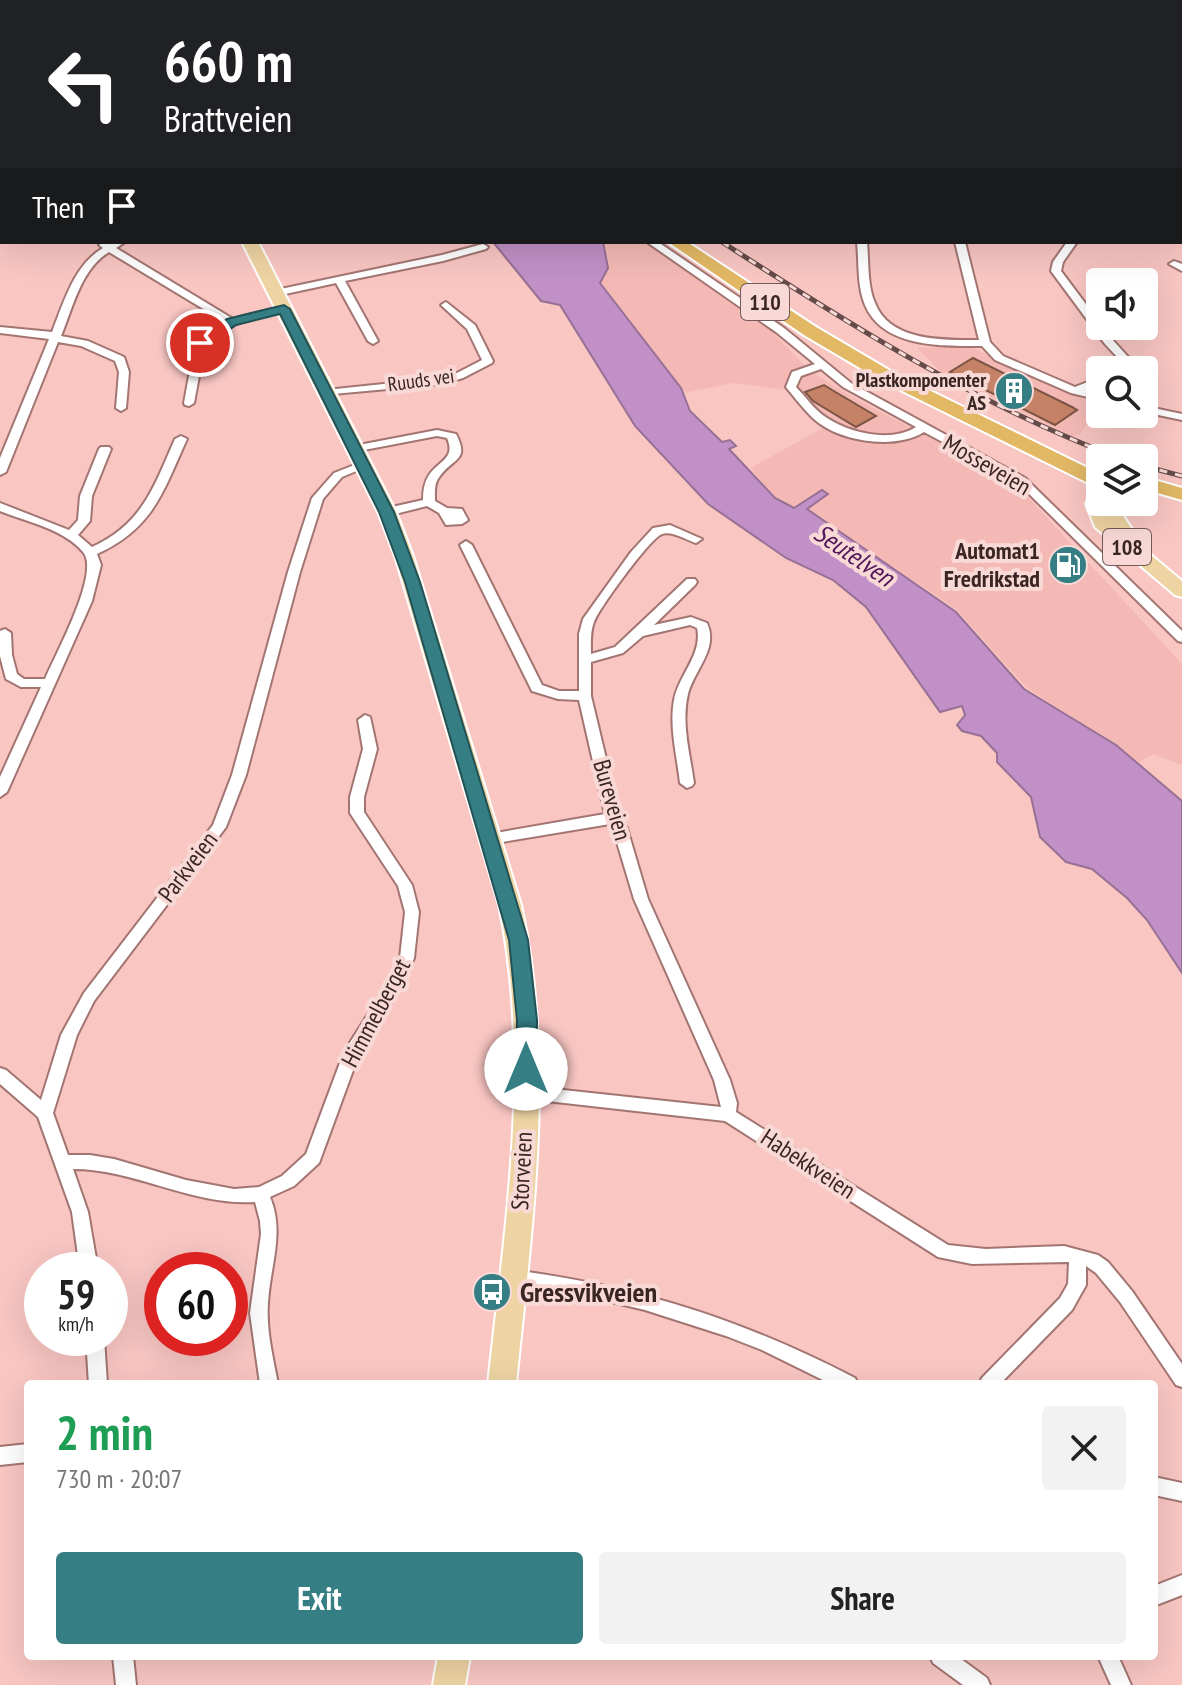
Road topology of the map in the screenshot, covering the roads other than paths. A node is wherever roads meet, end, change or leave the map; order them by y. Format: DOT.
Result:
graph roads {
  1 [pos="251,244"];
  2 [pos="655,244"];
  3 [pos="679,244"];
  4 [pos="693,244"];
  5 [pos="862,244"];
  6 [pos="960,244"];
  7 [pos="1071,244"];
  8 [pos="104,245"];
  9 [pos="483,247"];
  10 [pos="339,279"];
  11 [pos="275,291"];
  12 [pos="446,305"];
  13 [pos="284,309"];
  14 [pos="232,322"];
  15 [pos="0,330"];
  16 [pos="55,336"];
  17 [pos="373,341"];
  18 [pos="985,343"];
  19 [pos="1122,356"];
  20 [pos="820,366"];
  21 [pos="1086,386"];
  22 [pos="1075,391"];
  23 [pos="326,393"];
  24 [pos="1086,394"];
  25 [pos="189,403"];
  26 [pos="121,408"];
  27 [pos="1158,412"];
  28 [pos="1182,417"];
  29 [pos="922,428"];
  30 [pos="181,439"];
  31 [pos="105,449"];
  32 [pos="363,456"];
  33 [pos="0,472"];
  34 [pos="1086,472"];
  35 [pos="1086,473"];
  36 [pos="1158,488"];
  37 [pos="1158,494"];
  38 [pos="1182,497"];
  39 [pos="429,502"];
  40 [pos="0,507"];
  41 [pos="444,511"];
  42 [pos="387,512"];
  43 [pos="1099,516"];
  44 [pos="1114,516"];
  45 [pos="71,535"];
  46 [pos="696,539"];
  47 [pos="466,545"];
  48 [pos="91,552"];
  49 [pos="1182,579"];
  50 [pos="691,582"];
  51 [pos="1182,591"];
  52 [pos="5,633"];
  53 [pos="639,633"];
  54 [pos="1182,638"];
  55 [pos="587,659"];
  56 [pos="48,683"];
  57 [pos="585,696"];
  58 [pos="365,720"];
  59 [pos="687,783"];
  60 [pos="0,792"];
  61 [pos="613,818"];
  62 [pos="490,839"];
  63 [pos="0,1075"];
  64 [pos="526,1093"];
  65 [pos="45,1113"];
  66 [pos="728,1115"];
  67 [pos="64,1162"];
  68 [pos="260,1194"];
  69 [pos="86,1252"];
  70 [pos="1078,1256"];
  71 [pos="514,1278"];
  72 [pos="96,1356"];
  73 [pos="1182,1379"];
  74 [pos="98,1380"];
  75 [pos="268,1380"];
  76 [pos="502,1380"];
  77 [pos="841,1380"];
  78 [pos="992,1380"];
  79 [pos="24,1453"];
  80 [pos="0,1456"];
  81 [pos="1158,1487"];
  82 [pos="1182,1492"];
  83 [pos="1182,1585"];
  84 [pos="1158,1594"];
  85 [pos="123,1660"];
  86 [pos="453,1660"];
  87 [pos="946,1660"];
  88 [pos="1110,1660"];
  89 [pos="126,1685"];
  90 [pos="449,1685"];
  91 [pos="980,1685"];
  92 [pos="1121,1685"];
  1 -- 11 [label="main road, Storveien"];
  2 -- 20 [label="street, Mosseveien"];
  3 -- 35 [label="highway, Mosseveien / 110"];
  4 -- 34 [label="highway, Mosseveien / 110"];
  5 -- 18 [label="street"];
  6 -- 18 [label="street"];
  7 -- 19 [label="street"];
  8 -- 14 [label="street"];
  8 -- 16 [label="street"];
  9 -- 10 [label="street"];
  10 -- 11 [label="street"];
  10 -- 17 [label="street"];
  11 -- 13 [label="main road, Storveien"];
  12 -- 23 [label="street, Ruuds vei"];
  13 -- 14 [label="street"];
  13 -- 23 [label="main road, Storveien"];
  14 -- 25 [label="street"];
  15 -- 16 [label="street"];
  16 -- 26 [label="street"];
  16 -- 33 [label="street"];
  18 -- 22 [label="street"];
  20 -- 29 [label="street, Mosseveien"];
  20 -- 29 [label="street"];
  21 -- 22 [label="street"];
  22 -- 24 [label="street"];
  23 -- 32 [label="main road, Storveien"];
  27 -- 28 [label="street"];
  29 -- 54 [label="street, Mosseveien"];
  30 -- 48 [label="street"];
  31 -- 45 [label="street"];
  32 -- 39 [label="street, Parkveien"];
  32 -- 42 [label="main road, Storveien"];
  32 -- 65 [label="street, Parkveien"];
  36 -- 38 [label="highway"];
  37 -- 38 [label="highway"];
  39 -- 41 [label="street"];
  39 -- 42 [label="street"];
  40 -- 45 [label="street"];
  42 -- 62 [label="main road, Storveien"];
  43 -- 51 [label="main road, 108"];
  44 -- 49 [label="main road, 108"];
  45 -- 48 [label="street"];
  46 -- 55 [label="street, Bureveien"];
  47 -- 57 [label="street"];
  48 -- 56 [label="street"];
  50 -- 53 [label="street"];
  52 -- 56 [label="street"];
  53 -- 55 [label="street"];
  53 -- 59 [label="street"];
  55 -- 57 [label="street, Bureveien"];
  56 -- 60 [label="street"];
  57 -- 61 [label="street, Bureveien"];
  58 -- 68 [label="street, Himmelberget"];
  61 -- 62 [label="street"];
  61 -- 66 [label="street, Bureveien"];
  62 -- 64 [label="main road, Storveien"];
  63 -- 65 [label="street"];
  64 -- 66 [label="street, Habekkveien"];
  64 -- 71 [label="main road, Storveien"];
  65 -- 67 [label="street"];
  66 -- 70 [label="street, Habekkveien"];
  67 -- 68 [label="street"];
  67 -- 69 [label="street"];
  68 -- 75 [label="street"];
  70 -- 73 [label="street"];
  70 -- 78 [label="street"];
  71 -- 76 [label="main road, Storveien"];
  71 -- 77 [label="street"];
  72 -- 74 [label="street"];
  79 -- 80 [label="street"];
  81 -- 82 [label="street"];
  83 -- 84 [label="street"];
  85 -- 89 [label="street"];
  86 -- 90 [label="main road"];
  87 -- 91 [label="street"];
  88 -- 92 [label="street"];
}
